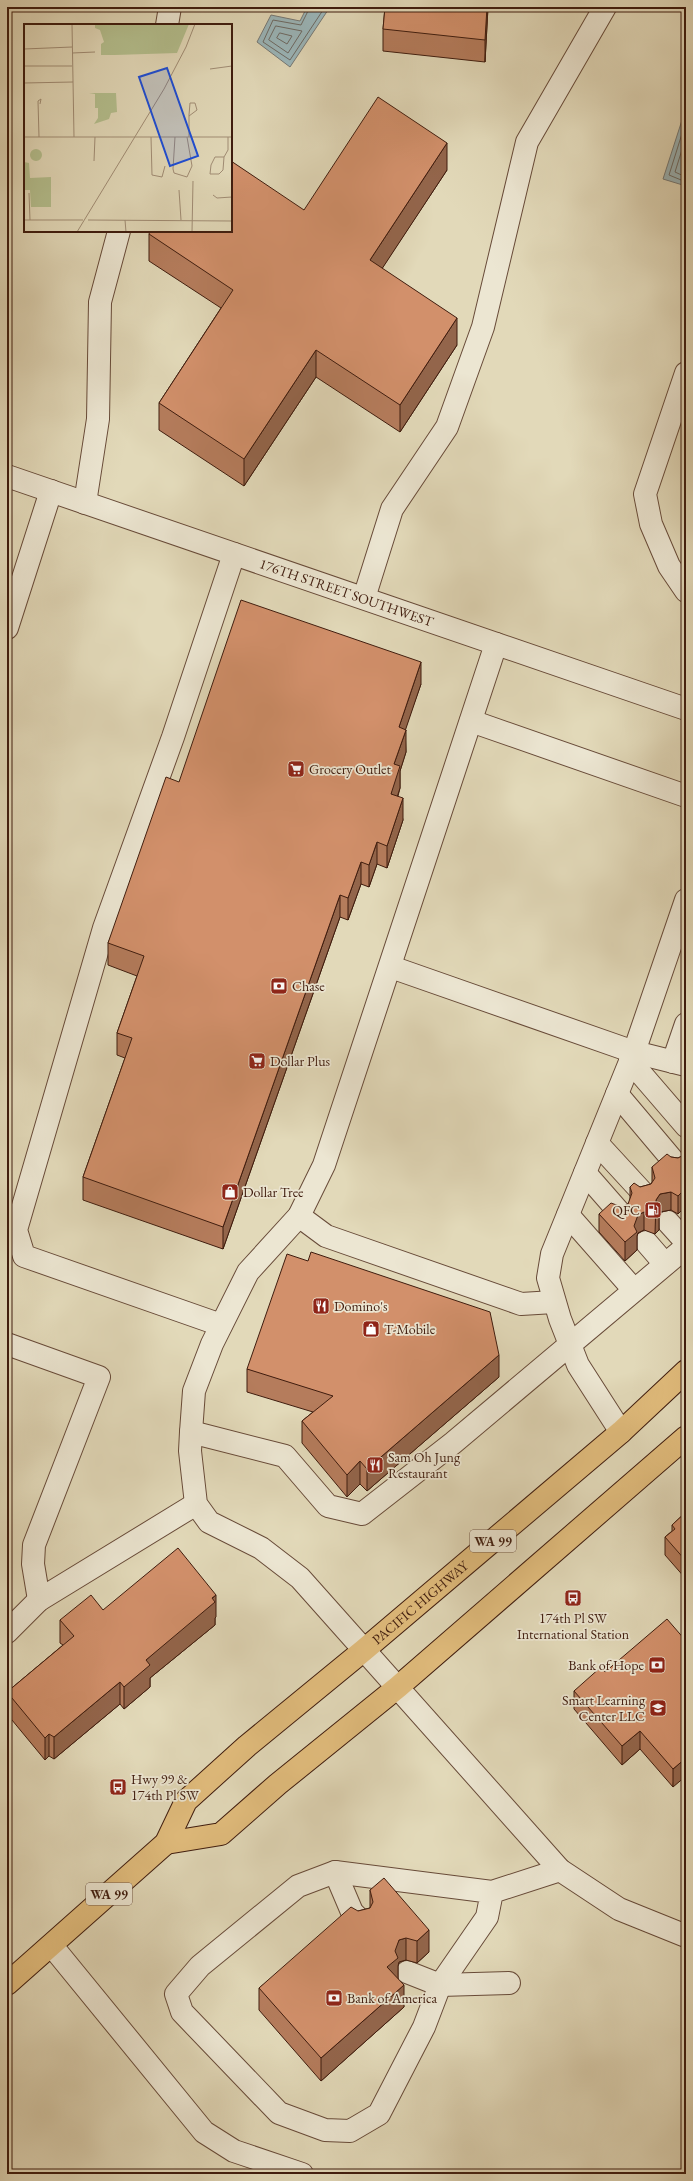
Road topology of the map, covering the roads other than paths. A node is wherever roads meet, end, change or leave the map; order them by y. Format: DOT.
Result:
graph roads {
  1 [pos="170,7"];
  2 [pos="605,7"];
  3 [pos="167,24"];
  4 [pos="119,232"];
  5 [pos="686,373"];
  6 [pos="7,476"];
  7 [pos="51,491"];
  8 [pos="85,503"];
  9 [pos="234,554"];
  10 [pos="686,591"];
  11 [pos="364,598"];
  12 [pos="7,628"];
  13 [pos="496,644"];
  14 [pos="686,709"];
  15 [pos="471,721"];
  16 [pos="686,796"];
  17 [pos="686,900"];
  18 [pos="391,967"];
  19 [pos="686,1024"];
  20 [pos="632,1056"];
  21 [pos="682,1064"];
  22 [pos="617,1094"];
  23 [pos="686,1126"];
  24 [pos="597,1143"];
  25 [pos="676,1164"];
  26 [pos="585,1173"];
  27 [pos="643,1193"];
  28 [pos="620,1213"];
  29 [pos="568,1215"];
  30 [pos="299,1216"];
  31 [pos="668,1222"];
  32 [pos="646,1242"];
  33 [pos="686,1242"];
  34 [pos="686,1247"];
  35 [pos="665,1264"];
  36 [pos="634,1290"];
  37 [pos="554,1302"];
  38 [pos="221,1325"];
  39 [pos="7,1344"];
  40 [pos="570,1345"];
  41 [pos="686,1371"];
  42 [pos="191,1432"];
  43 [pos="621,1432"];
  44 [pos="686,1437"];
  45 [pos="196,1504"];
  46 [pos="39,1600"];
  47 [pos="7,1632"];
  48 [pos="364,1650"];
  49 [pos="398,1687"];
  50 [pos="166,1843"];
  51 [pos="560,1870"];
  52 [pos="335,1872"];
  53 [pos="492,1892"];
  54 [pos="360,1921"];
  55 [pos="686,1936"];
  56 [pos="52,1946"];
  57 [pos="407,1972"];
  58 [pos="508,1983"];
  59 [pos="7,1984"];
  60 [pos="440,1985"];
  61 [pos="302,2174"];
  1 -- 3 [label="street"];
  2 -- 11 [label="street"];
  4 -- 8 [label="street"];
  5 -- 10 [label="street"];
  6 -- 7 [label="street, 176TH STREET SOUTHWEST"];
  7 -- 8 [label="street, 176TH STREET SOUTHWEST"];
  7 -- 12 [label="street"];
  8 -- 9 [label="street, 176TH STREET SOUTHWEST"];
  9 -- 11 [label="street, 176TH STREET SOUTHWEST"];
  9 -- 38 [label="street"];
  11 -- 13 [label="street, 176TH STREET SOUTHWEST"];
  13 -- 14 [label="street, 176TH STREET SOUTHWEST"];
  13 -- 15 [label="street"];
  15 -- 16 [label="street"];
  15 -- 18 [label="street"];
  17 -- 20 [label="street"];
  18 -- 20 [label="street"];
  18 -- 30 [label="street"];
  19 -- 21 [label="street"];
  20 -- 21 [label="street"];
  20 -- 22 [label="street"];
  20 -- 23 [label="street"];
  22 -- 24 [label="street"];
  22 -- 25 [label="street"];
  24 -- 26 [label="street"];
  24 -- 27 [label="street"];
  26 -- 28 [label="street"];
  26 -- 29 [label="street"];
  29 -- 36 [label="street"];
  29 -- 37 [label="street"];
  30 -- 37 [label="street"];
  30 -- 38 [label="street"];
  31 -- 33 [label="street"];
  32 -- 35 [label="street"];
  34 -- 35 [label="street"];
  35 -- 36 [label="street"];
  36 -- 40 [label="street"];
  37 -- 40 [label="street"];
  38 -- 42 [label="street"];
  39 -- 46 [label="street"];
  40 -- 42 [label="street"];
  40 -- 43 [label="street"];
  41 -- 43 [label="highway, PACIFIC HIGHWAY / WA 99"];
  42 -- 45 [label="street"];
  43 -- 48 [label="highway, PACIFIC HIGHWAY / WA 99"];
  44 -- 49 [label="highway"];
  45 -- 46 [label="street"];
  45 -- 48 [label="street"];
  46 -- 47 [label="street"];
  48 -- 49 [label="street"];
  48 -- 50 [label="highway, PACIFIC HIGHWAY / WA 99"];
  49 -- 50 [label="highway"];
  49 -- 51 [label="street"];
  50 -- 56 [label="highway, PACIFIC HIGHWAY / WA 99"];
  51 -- 53 [label="street"];
  51 -- 55 [label="street"];
  52 -- 53 [label="street"];
  52 -- 54 [label="street"];
  52 -- 60 [label="street"];
  53 -- 60 [label="street"];
  56 -- 59 [label="highway, PACIFIC HIGHWAY / WA 99"];
  56 -- 61 [label="street"];
  57 -- 60 [label="street"];
  58 -- 60 [label="street"];
}
